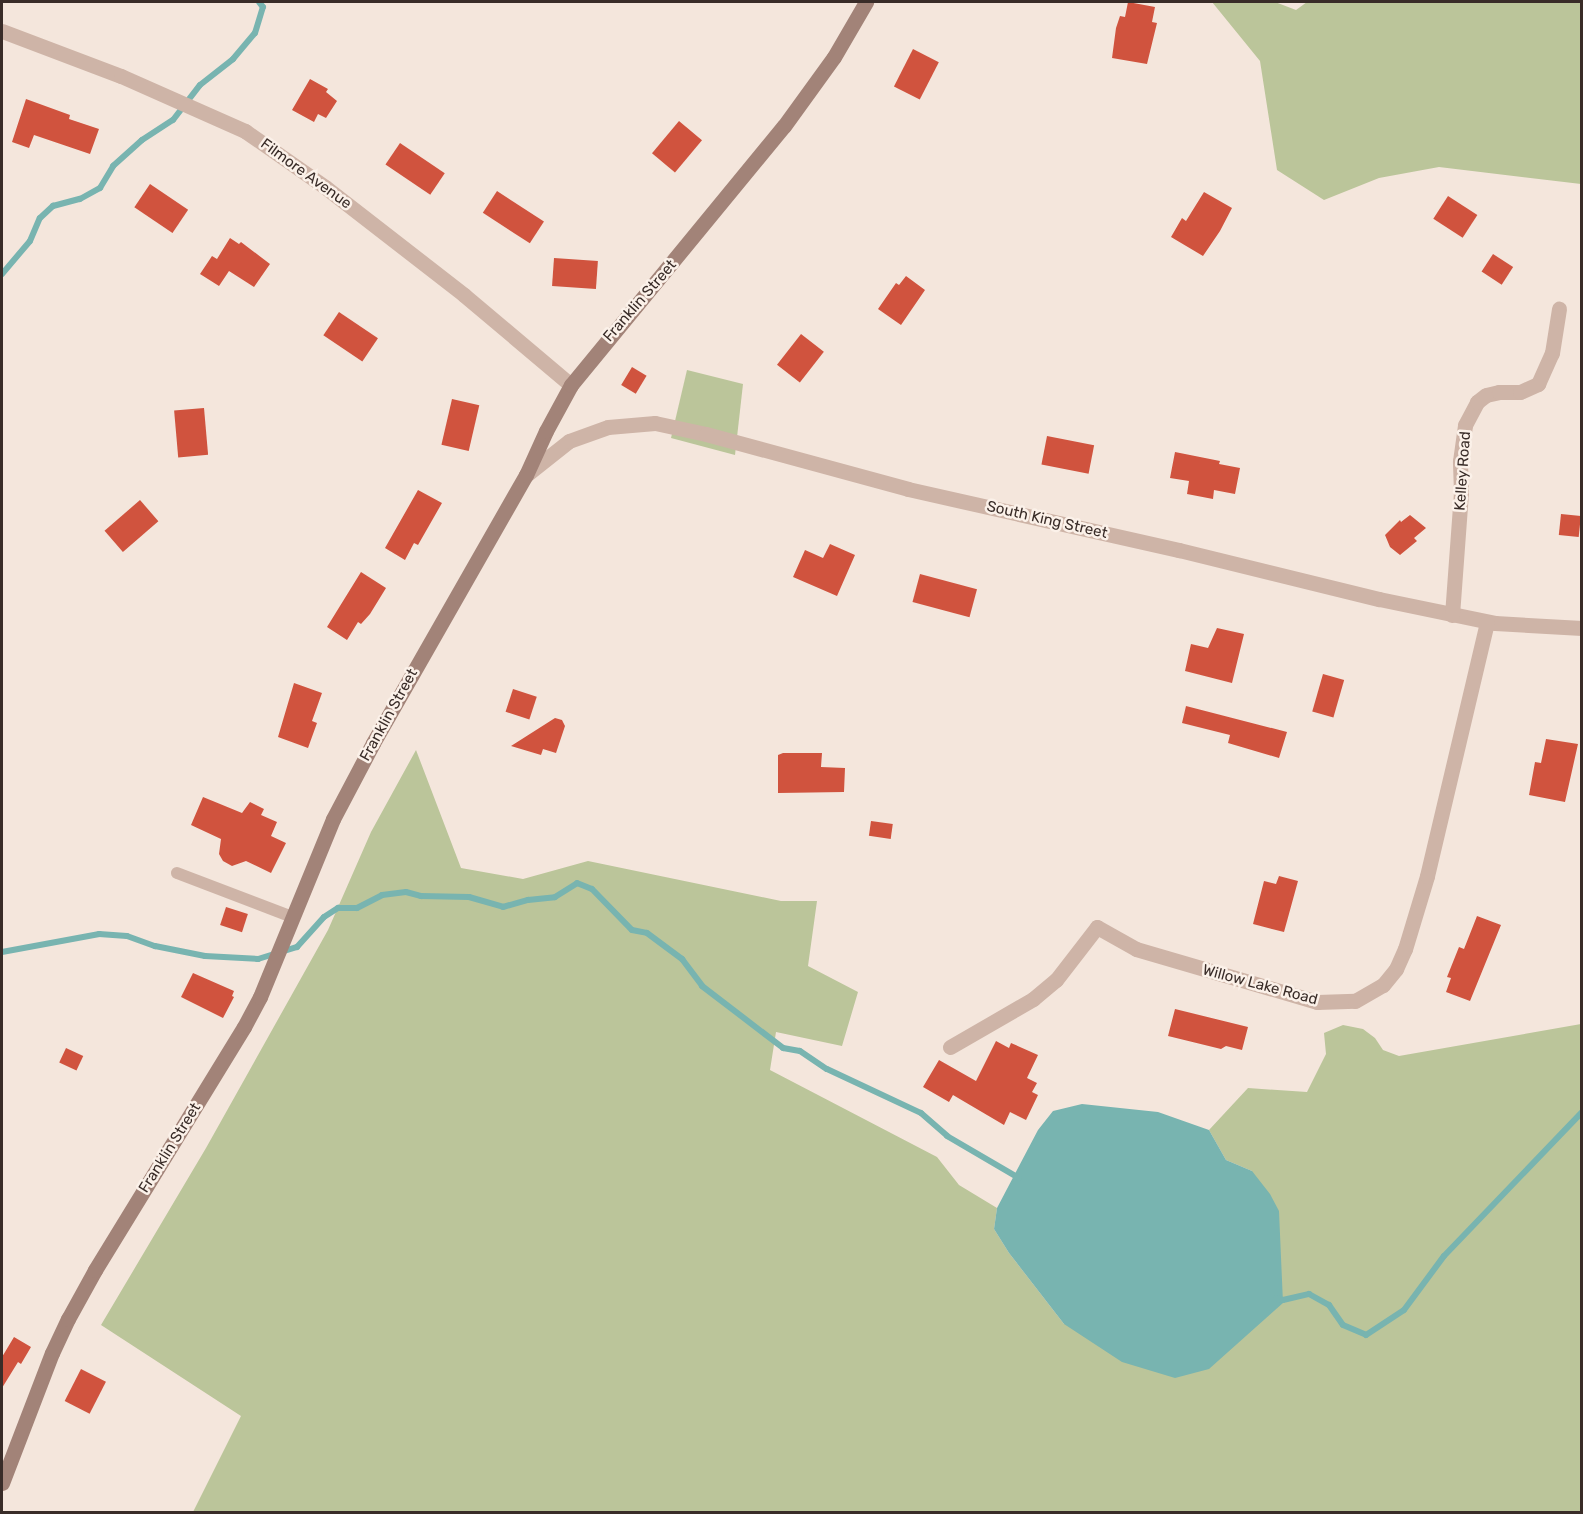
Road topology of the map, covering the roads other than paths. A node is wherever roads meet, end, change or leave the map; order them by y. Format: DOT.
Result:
graph roads {
  1 [pos="866,2"];
  2 [pos="2,31"];
  3 [pos="1559,309"];
  4 [pos="571,385"];
  5 [pos="526,475"];
  6 [pos="1452,615"];
  7 [pos="1487,622"];
  8 [pos="1581,628"];
  9 [pos="177,873"];
  10 [pos="292,917"];
  11 [pos="950,1047"];
  12 [pos="2,1483"];
  1 -- 4 [label="main road, Franklin Street"];
  2 -- 4 [label="street, Filmore Avenue"];
  3 -- 6 [label="street, Kelley Road"];
  4 -- 5 [label="main road, Franklin Street"];
  5 -- 6 [label="street, South King Street"];
  5 -- 10 [label="main road, Franklin Street"];
  6 -- 7 [label="street, South King Street"];
  7 -- 8 [label="street, South King Street"];
  7 -- 11 [label="street, Willow Lake Road"];
  9 -- 10 [label="lane"];
  10 -- 12 [label="main road, Franklin Street"];
}
